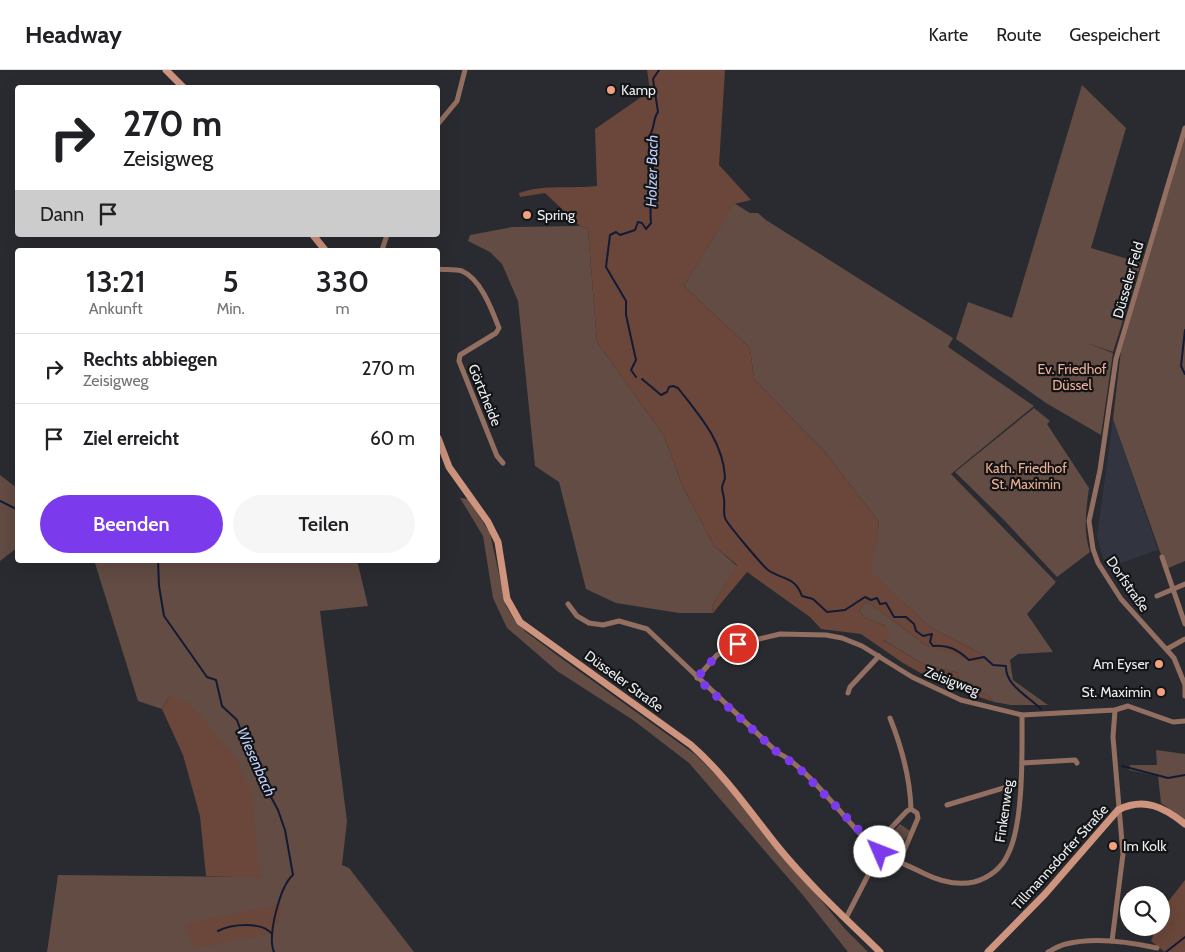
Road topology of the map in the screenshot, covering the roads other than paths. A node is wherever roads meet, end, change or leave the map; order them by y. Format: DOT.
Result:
graph roads {
  1 [pos="166,70"];
  2 [pos="465,70"];
  3 [pos="181,85"];
  4 [pos="440,122"];
  5 [pos="1185,128"];
  6 [pos="315,237"];
  7 [pos="323,248"];
  8 [pos="440,269"];
  9 [pos="1105,442"];
  10 [pos="440,443"];
  11 [pos="503,463"];
  12 [pos="1162,557"];
  13 [pos="1185,584"];
  14 [pos="1174,590"];
  15 [pos="1157,596"];
  16 [pos="568,604"];
  17 [pos="1185,624"];
  18 [pos="1185,639"];
  19 [pos="1168,649"];
  20 [pos="879,656"];
  21 [pos="697,678"];
  22 [pos="848,693"];
  23 [pos="1185,696"];
  24 [pos="1115,710"];
  25 [pos="1022,715"];
  26 [pos="890,718"];
  27 [pos="1185,721"];
  28 [pos="1022,763"];
  29 [pos="1078,763"];
  30 [pos="1020,783"];
  31 [pos="948,805"];
  32 [pos="911,809"];
  33 [pos="1118,810"];
  34 [pos="1185,824"];
  35 [pos="873,847"];
  36 [pos="880,852"];
  37 [pos="900,860"];
  38 [pos="846,918"];
  39 [pos="1112,942"];
  40 [pos="1157,948"];
  41 [pos="880,952"];
  42 [pos="988,952"];
  43 [pos="1048,952"];
  1 -- 3 [label="main road"];
  2 -- 4 [label="street"];
  5 -- 9 [label="street, Düsseler Feld"];
  6 -- 7 [label="main road"];
  8 -- 11 [label="street, Görtzheide"];
  9 -- 19 [label="street, Dorfstraße"];
  10 -- 38 [label="main road, Düsseler Straße"];
  12 -- 14 [label="street"];
  13 -- 14 [label="street"];
  14 -- 15 [label="street"];
  14 -- 17 [label="street"];
  16 -- 21 [label="street, Finkenweg"];
  18 -- 19 [label="street"];
  19 -- 23 [label="street, Dorfstraße"];
  20 -- 21 [label="street, Zeisigweg"];
  20 -- 22 [label="street"];
  20 -- 25 [label="street, Zeisigweg"];
  21 -- 35 [label="street, Finkenweg"];
  24 -- 25 [label="street"];
  24 -- 27 [label="street"];
  24 -- 33 [label="street"];
  25 -- 28 [label="street, Finkenweg"];
  26 -- 32 [label="street"];
  28 -- 29 [label="street"];
  28 -- 30 [label="street, Finkenweg"];
  30 -- 31 [label="street"];
  30 -- 37 [label="street, Finkenweg"];
  32 -- 35 [label="street"];
  32 -- 37 [label="street"];
  33 -- 34 [label="main road, Tillmannsdorfer Straße"];
  33 -- 39 [label="street"];
  33 -- 42 [label="main road, Tillmannsdorfer Straße"];
  35 -- 36 [label="street, Finkenweg"];
  36 -- 37 [label="street, Finkenweg"];
  36 -- 38 [label="street"];
  38 -- 41 [label="main road"];
  39 -- 40 [label="street"];
  39 -- 43 [label="street"];
}
